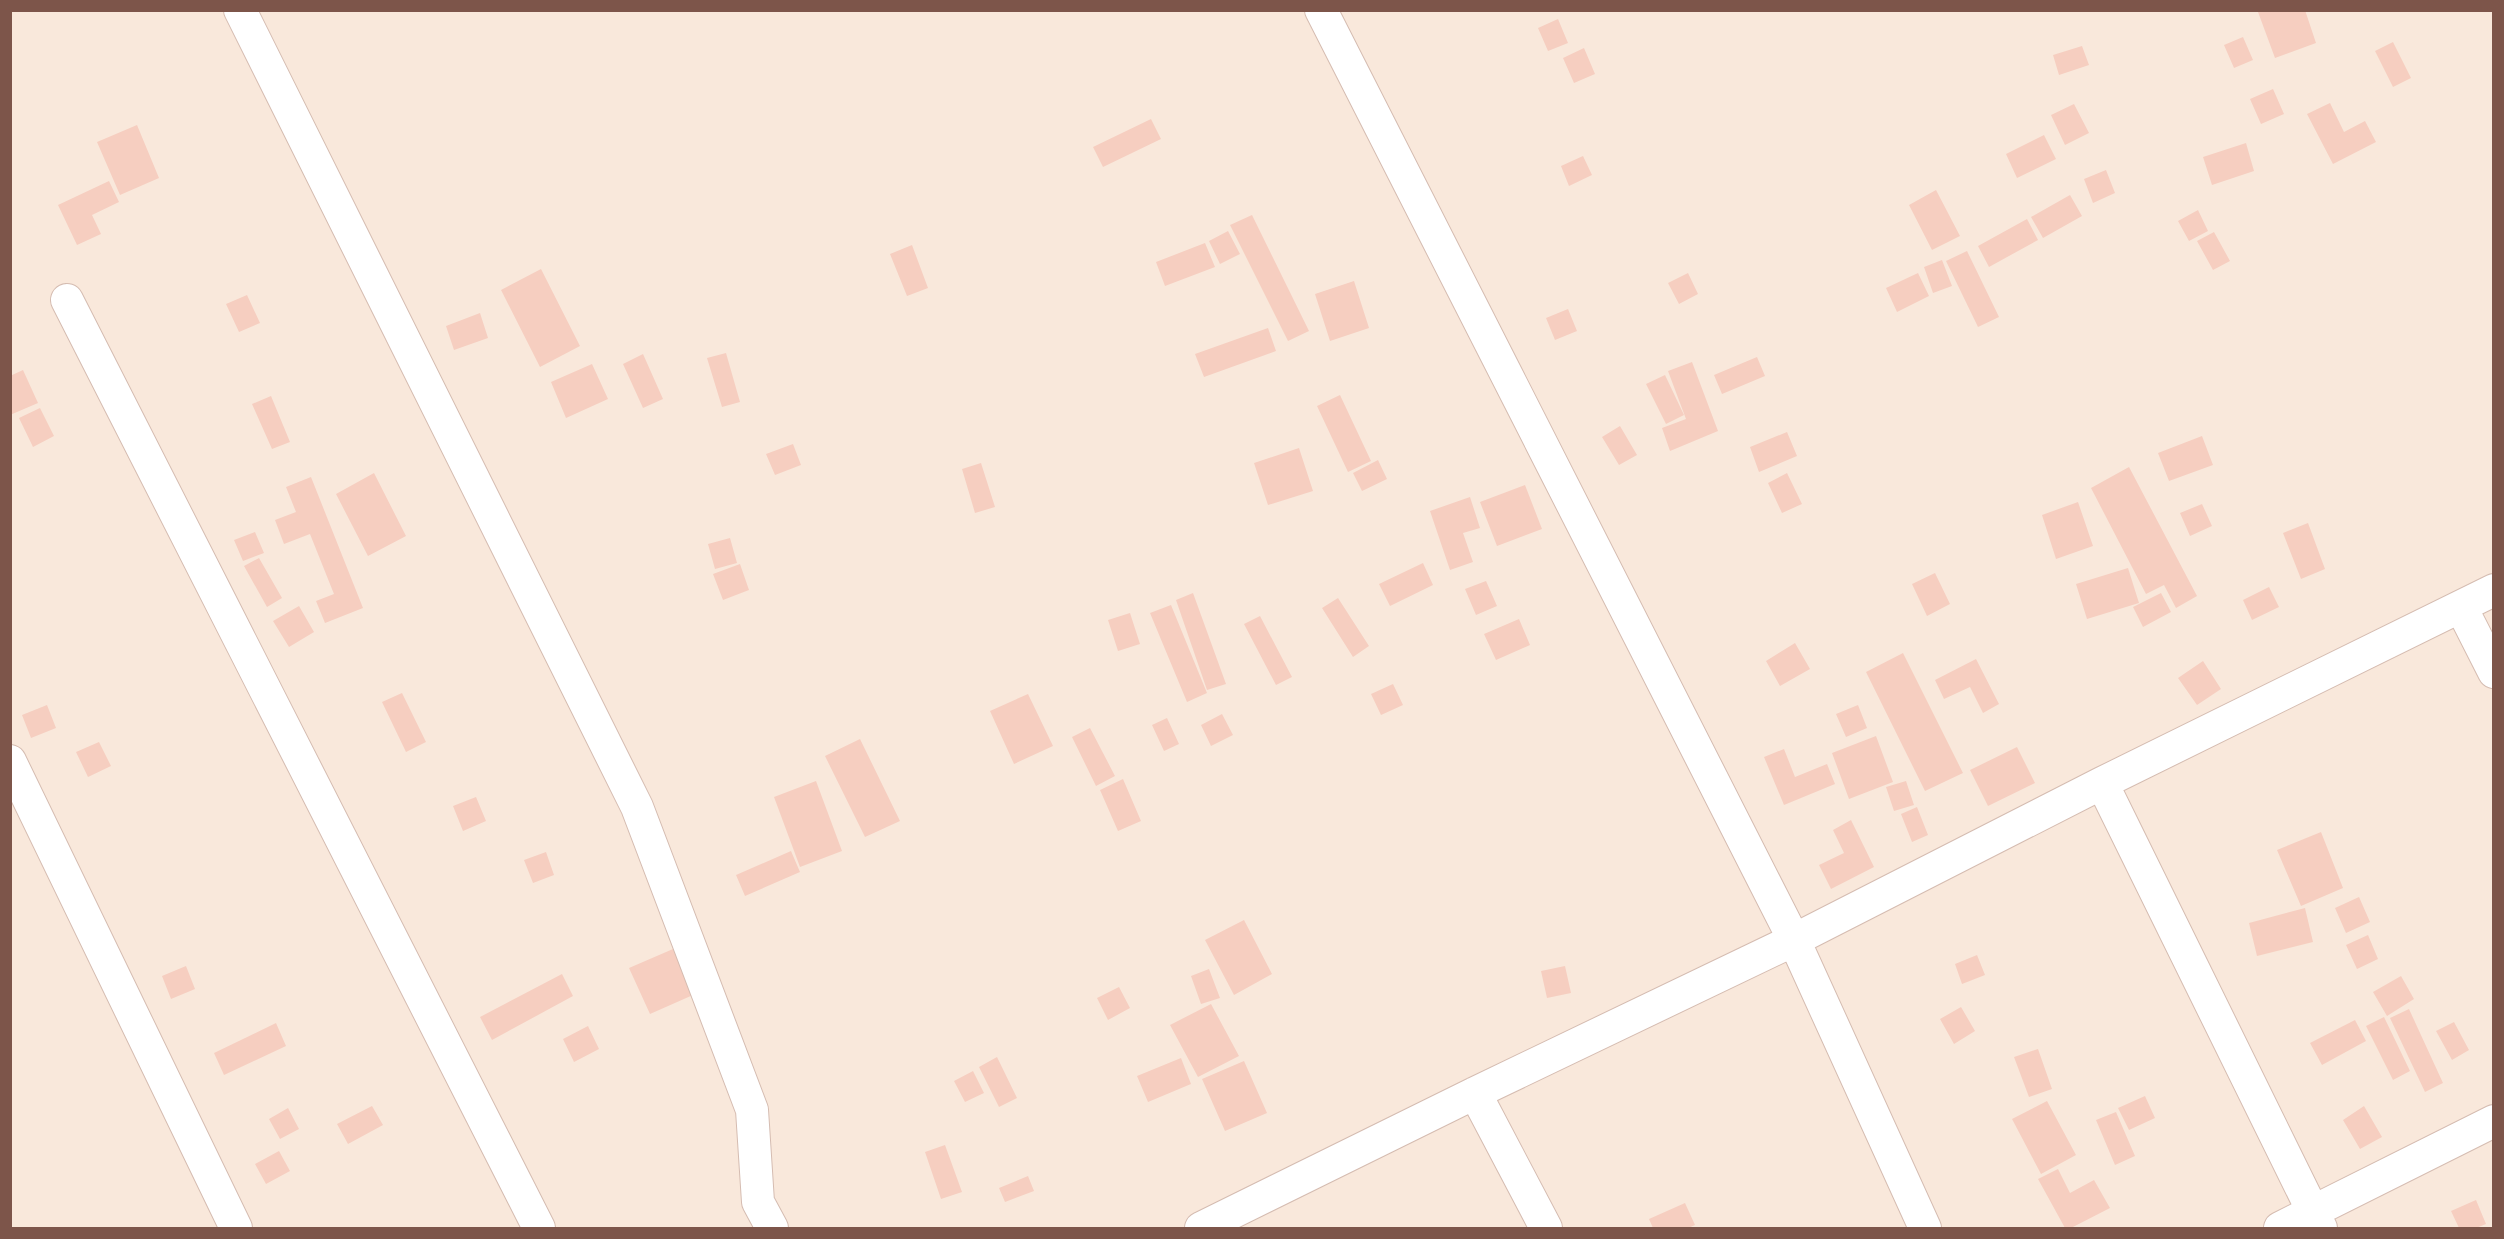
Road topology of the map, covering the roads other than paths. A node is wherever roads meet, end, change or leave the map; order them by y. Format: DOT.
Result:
graph roads {
  1 [pos="240,10"];
  2 [pos="1321,10"];
  3 [pos="67,300"];
  4 [pos="2493,590"];
  5 [pos="2461,607"];
  6 [pos="2493,672"];
  7 [pos="10,761"];
  8 [pos="2102,783"];
  9 [pos="1794,940"];
  10 [pos="1475,1093"];
  11 [pos="2493,1121"];
  12 [pos="2317,1220"];
  13 [pos="236,1228"];
  14 [pos="539,1228"];
  15 [pos="772,1228"];
  16 [pos="1201,1228"];
  17 [pos="1546,1228"];
  18 [pos="1925,1228"];
  19 [pos="2280,1228"];
  1 -- 15 [label="street"];
  2 -- 9 [label="street"];
  3 -- 14 [label="street"];
  4 -- 5 [label="street"];
  5 -- 6 [label="street"];
  5 -- 8 [label="street"];
  7 -- 13 [label="street"];
  8 -- 9 [label="street"];
  8 -- 12 [label="street"];
  9 -- 10 [label="street"];
  9 -- 18 [label="street"];
  10 -- 16 [label="street"];
  10 -- 17 [label="street"];
  11 -- 12 [label="street"];
  12 -- 19 [label="street"];
}
